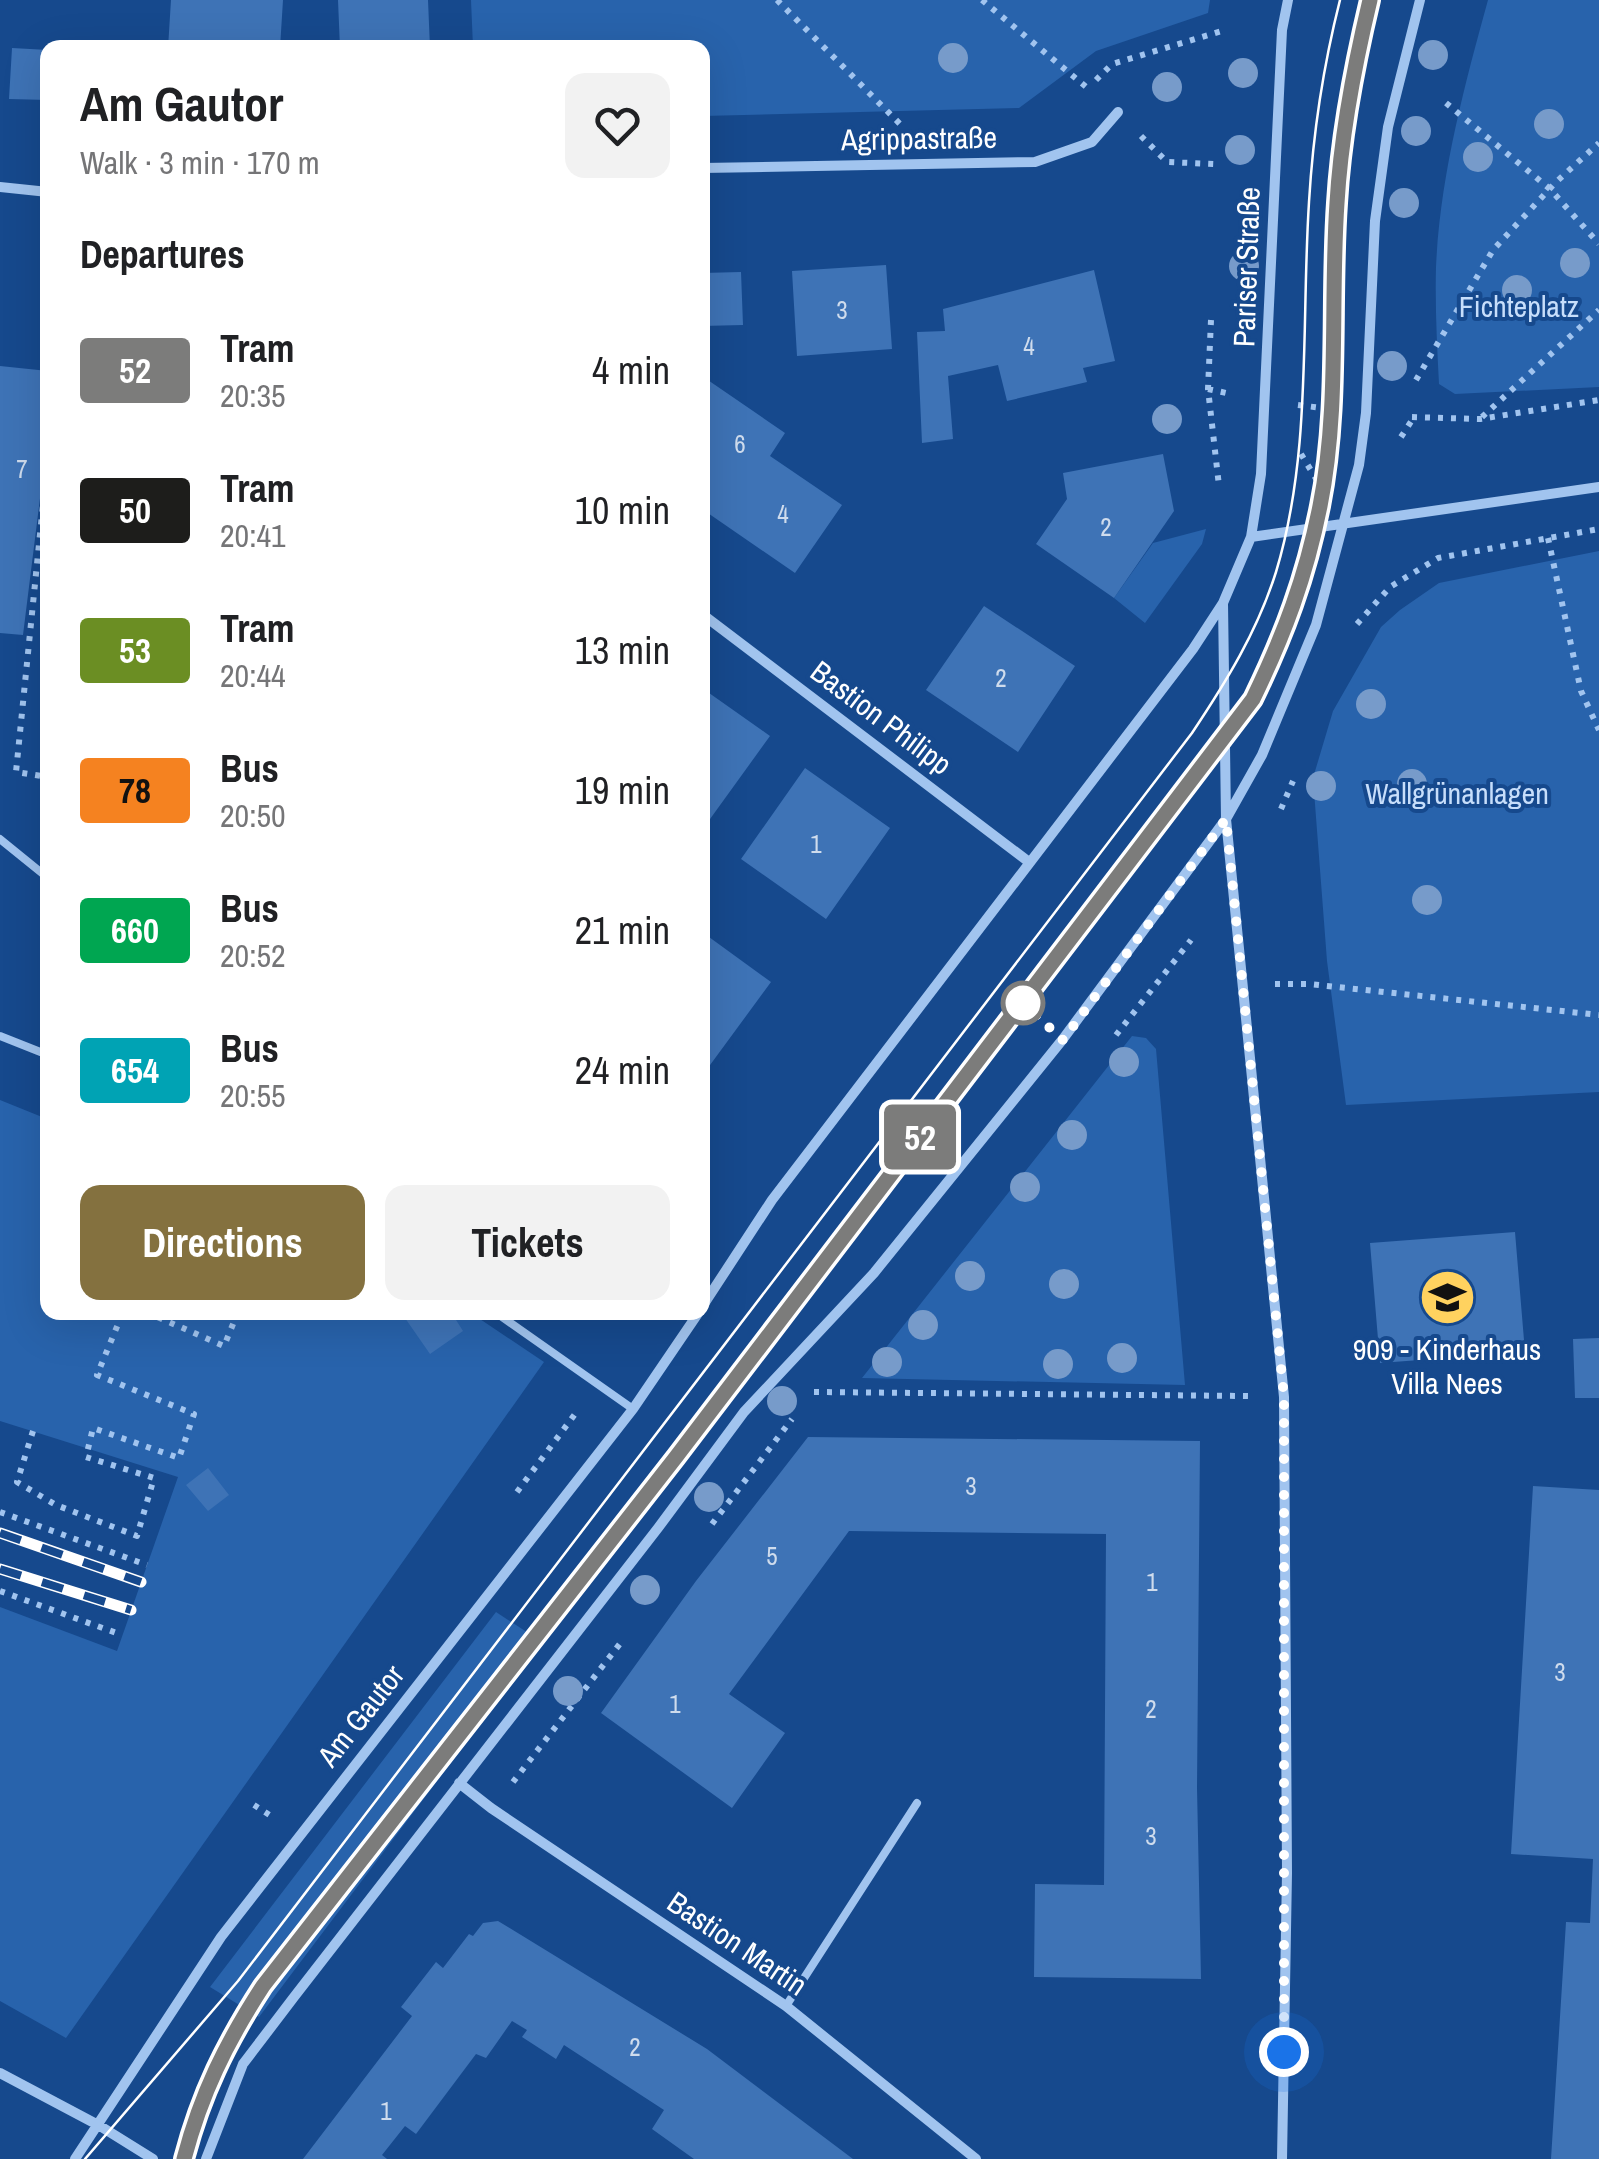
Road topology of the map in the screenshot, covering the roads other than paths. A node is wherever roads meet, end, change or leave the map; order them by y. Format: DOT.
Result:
graph roads {
  1 [pos="1288,0"];
  2 [pos="1420,0"];
  3 [pos="1118,112"];
  4 [pos="710,168"];
  5 [pos="0,187"];
  6 [pos="40,191"];
  7 [pos="1599,487"];
  8 [pos="1345,525"];
  9 [pos="1251,536"];
  10 [pos="1223,602"];
  11 [pos="710,620"];
  12 [pos="1226,819"];
  13 [pos="0,839"];
  14 [pos="1028,862"];
  15 [pos="40,872"];
  16 [pos="0,1036"];
  17 [pos="40,1052"];
  18 [pos="710,1296"];
  19 [pos="506,1320"];
  20 [pos="694,1320"];
  21 [pos="632,1409"];
  22 [pos="459,1783"];
  23 [pos="917,1804"];
  24 [pos="786,2006"];
  25 [pos="0,2073"];
  26 [pos="100,2126"];
  27 [pos="75,2159"];
  28 [pos="153,2159"];
  29 [pos="206,2159"];
  30 [pos="976,2159"];
  31 [pos="1282,2159"];
  1 -- 9 [label="street, Pariser Straße"];
  2 -- 8 [label="street"];
  3 -- 4 [label="street, Agrippastraße"];
  5 -- 6 [label="street"];
  7 -- 8 [label="street"];
  8 -- 9 [label="street"];
  8 -- 12 [label="street"];
  9 -- 10 [label="street, Am Gautor"];
  10 -- 12 [label="street, Am Gautor"];
  10 -- 14 [label="street, Am Gautor"];
  11 -- 14 [label="street, Bastion Philipp"];
  12 -- 22 [label="street"];
  12 -- 31 [label="street, Am Gautor"];
  13 -- 15 [label="lane"];
  14 -- 18 [label="street, Am Gautor"];
  16 -- 17 [label="lane"];
  19 -- 21 [label="lane"];
  20 -- 21 [label="street, Am Gautor"];
  21 -- 26 [label="street, Am Gautor"];
  22 -- 24 [label="street, Bastion Martin"];
  22 -- 29 [label="street"];
  23 -- 24 [label="lane"];
  24 -- 30 [label="street, Bastion Martin"];
  25 -- 26 [label="street"];
  26 -- 27 [label="street, Am Gautor"];
  26 -- 28 [label="street"];
}
